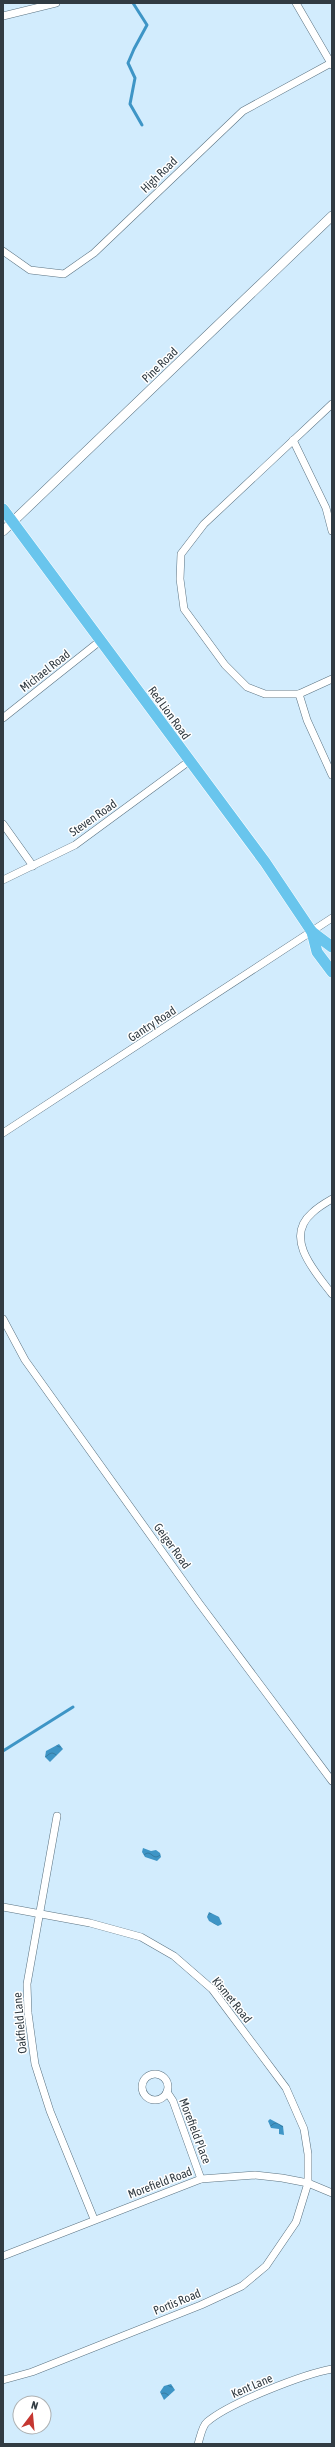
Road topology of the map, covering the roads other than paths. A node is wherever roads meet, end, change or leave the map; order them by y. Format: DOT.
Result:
graph roads {
  1 [pos="56,3"];
  2 [pos="296,3"];
  3 [pos="3,16"];
  4 [pos="331,64"];
  5 [pos="332,216"];
  6 [pos="3,251"];
  7 [pos="332,404"];
  8 [pos="293,440"];
  9 [pos="3,509"];
  10 [pos="13,523"];
  11 [pos="3,531"];
  12 [pos="332,531"];
  13 [pos="100,641"];
  14 [pos="332,679"];
  15 [pos="299,694"];
  16 [pos="3,718"];
  17 [pos="188,762"];
  18 [pos="332,775"];
  19 [pos="3,824"];
  20 [pos="33,866"];
  21 [pos="3,880"];
  22 [pos="332,918"];
  23 [pos="312,932"];
  24 [pos="332,947"];
  25 [pos="332,972"];
  26 [pos="3,1133"];
  27 [pos="332,1199"];
  28 [pos="332,1294"];
  29 [pos="3,1319"];
  30 [pos="332,1781"];
  31 [pos="57,1816"];
  32 [pos="3,1907"];
  33 [pos="40,1913"];
  34 [pos="167,2092"];
  35 [pos="201,2179"];
  36 [pos="308,2183"];
  37 [pos="332,2193"];
  38 [pos="94,2219"];
  39 [pos="3,2256"];
  40 [pos="332,2369"];
  41 [pos="3,2380"];
  42 [pos="198,2444"];
  1 -- 3 [label="street"];
  2 -- 4 [label="street"];
  4 -- 6 [label="street, High Road"];
  5 -- 10 [label="street, Pine Road"];
  7 -- 8 [label="street"];
  8 -- 12 [label="street"];
  8 -- 15 [label="street"];
  9 -- 10 [label="main road, Red Lion Road"];
  10 -- 11 [label="street, Pine Road"];
  10 -- 13 [label="main road, Red Lion Road"];
  13 -- 16 [label="street, Michael Road"];
  13 -- 17 [label="main road, Red Lion Road"];
  14 -- 15 [label="street"];
  15 -- 18 [label="street"];
  17 -- 20 [label="street, Steven Road"];
  17 -- 23 [label="main road, Red Lion Road"];
  19 -- 20 [label="street"];
  20 -- 21 [label="street, Steven Road"];
  22 -- 23 [label="street, Gantry Road"];
  23 -- 24 [label="main road, Red Lion Road"];
  23 -- 25 [label="main road, Red Lion Road"];
  23 -- 26 [label="street, Gantry Road"];
  27 -- 28 [label="street"];
  29 -- 30 [label="street, Geiger Road"];
  31 -- 33 [label="street, Oakfield Lane"];
  32 -- 33 [label="street, Kismet Road"];
  33 -- 36 [label="street, Kismet Road"];
  33 -- 38 [label="street, Oakfield Lane"];
  34 -- 35 [label="street, Morefield Place"];
  35 -- 36 [label="street, Morefield Road"];
  35 -- 38 [label="street, Morefield Road"];
  36 -- 37 [label="street, Morefield Road"];
  36 -- 41 [label="street, Portis Road"];
  38 -- 39 [label="street, Morefield Road"];
  40 -- 42 [label="street, Kent Lane"];
}
